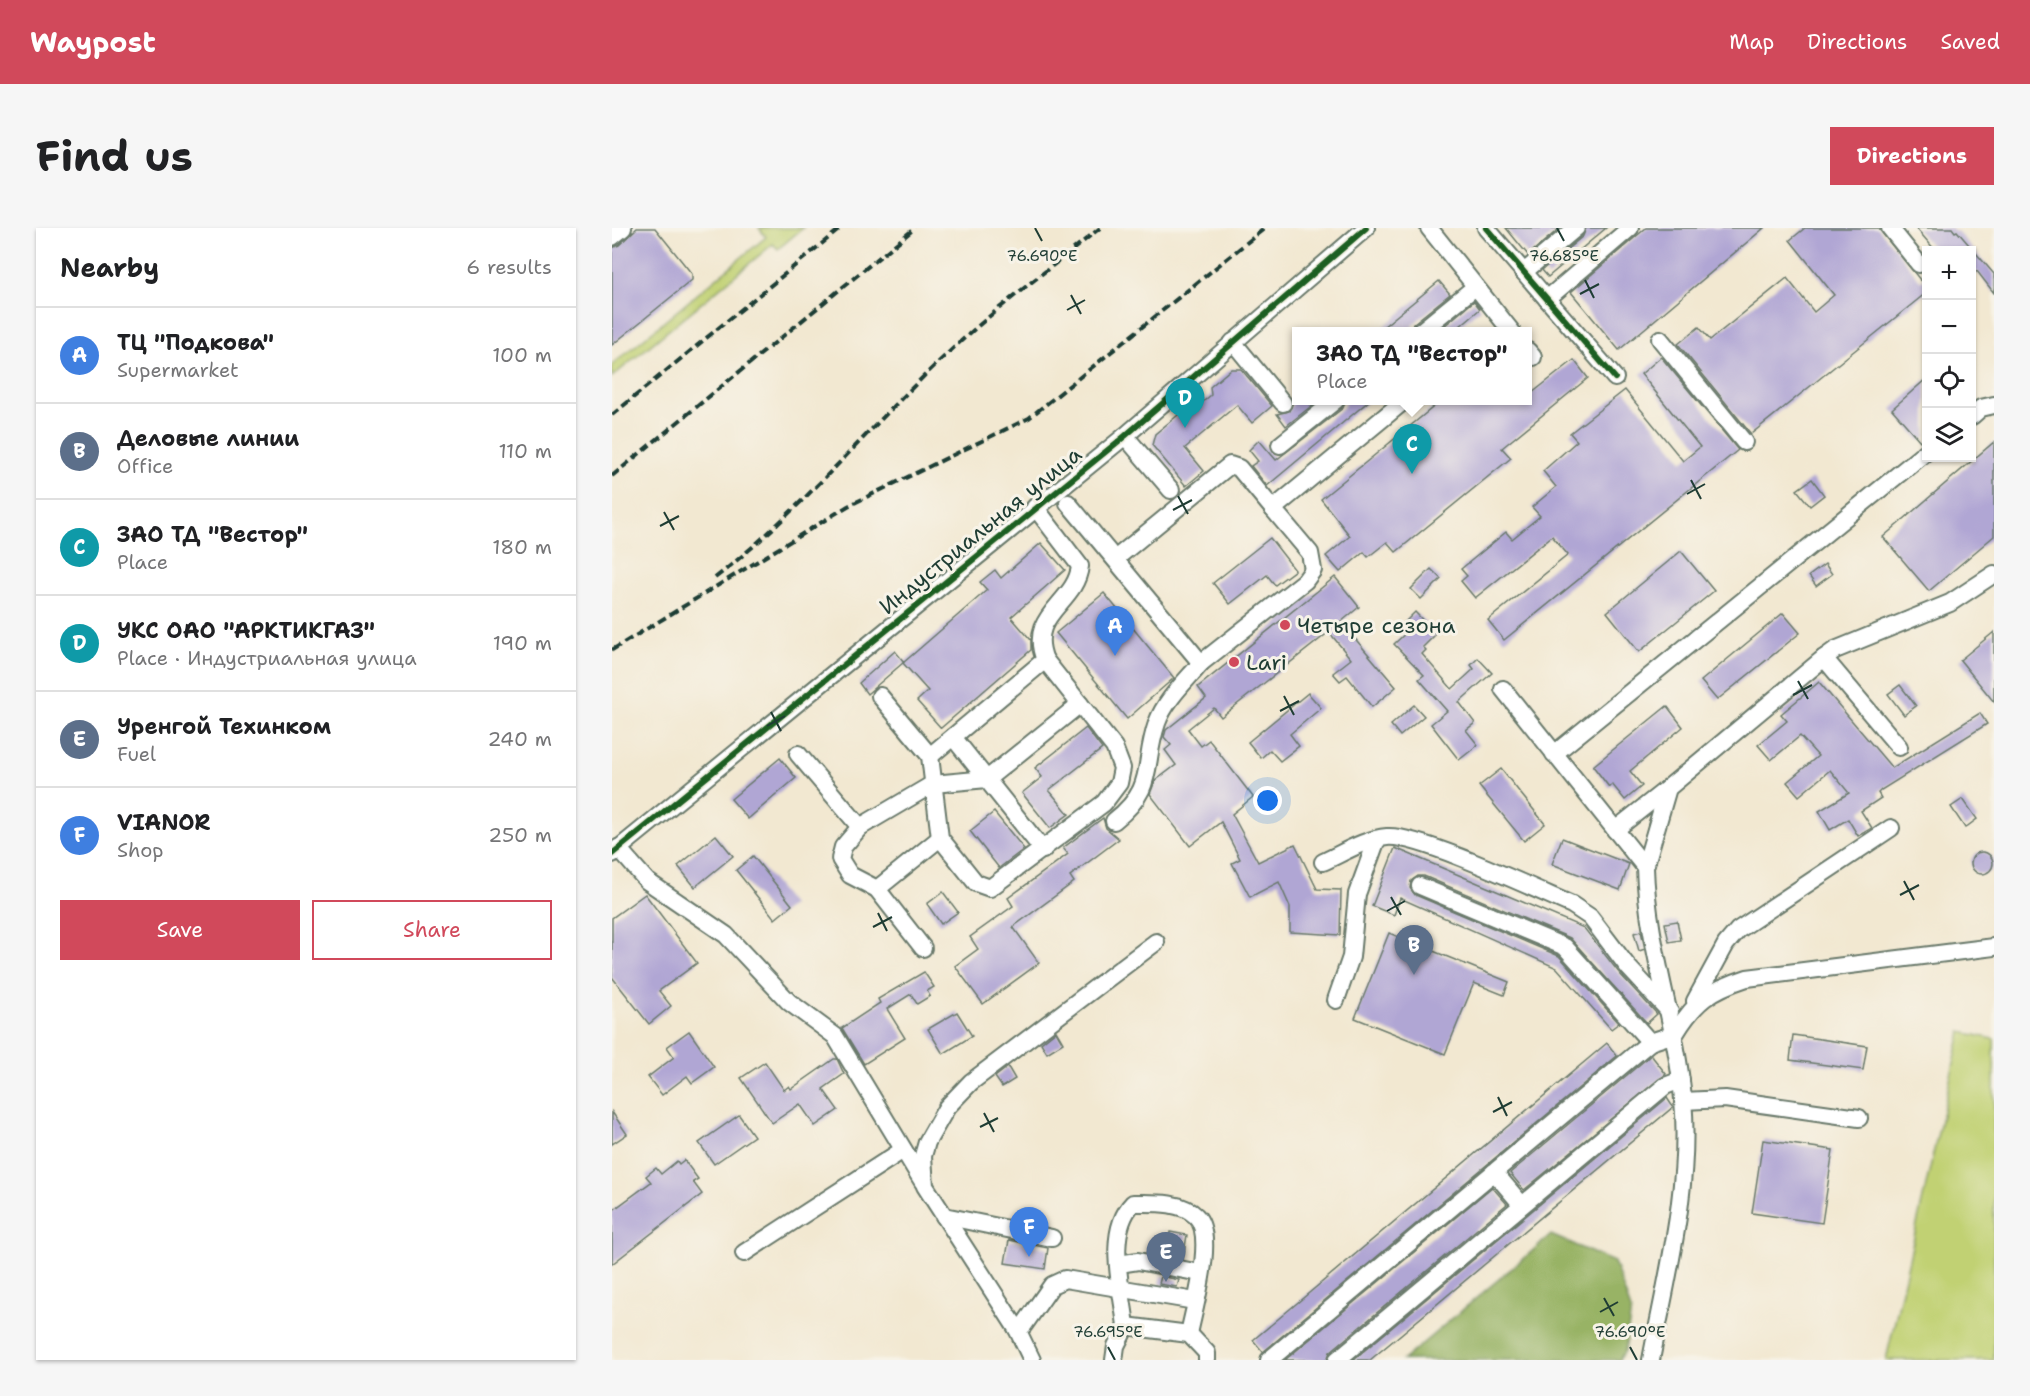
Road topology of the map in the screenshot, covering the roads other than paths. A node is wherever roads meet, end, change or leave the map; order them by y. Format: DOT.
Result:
graph roads {
  1 [pos="623,228"];
  2 [pos="1366,228"];
  3 [pos="1429,228"];
  4 [pos="1486,228"];
  5 [pos="1576,228"];
  6 [pos="1630,228"];
  7 [pos="1890,228"];
  8 [pos="612,237"];
  9 [pos="1919,264"];
  10 [pos="1524,272"];
  11 [pos="1475,287"];
  12 [pos="1547,298"];
  13 [pos="1426,327"];
  14 [pos="1508,327"];
  15 [pos="1660,339"];
  16 [pos="1233,342"];
  17 [pos="1615,378"];
  18 [pos="1283,403"];
  19 [pos="1330,405"];
  20 [pos="1399,405"];
  21 [pos="1994,405"];
  22 [pos="1976,412"];
  23 [pos="1125,436"];
  24 [pos="1744,442"];
  25 [pos="1280,446"];
  26 [pos="1922,455"];
  27 [pos="1171,490"];
  28 [pos="1068,503"];
  29 [pos="1035,507"];
  30 [pos="1273,509"];
  31 [pos="1115,559"];
  32 [pos="1994,574"];
  33 [pos="1824,658"];
  34 [pos="1045,660"];
  35 [pos="1201,663"];
  36 [pos="1503,689"];
  37 [pos="880,696"];
  38 [pos="1080,704"];
  39 [pos="953,737"];
  40 [pos="1899,747"];
  41 [pos="798,754"];
  42 [pos="1554,754"];
  43 [pos="930,756"];
  44 [pos="987,779"];
  45 [pos="933,784"];
  46 [pos="1668,788"];
  47 [pos="1114,821"];
  48 [pos="860,827"];
  49 [pos="1891,828"];
  50 [pos="1615,830"];
  51 [pos="940,838"];
  52 [pos="1377,839"];
  53 [pos="1043,850"];
  54 [pos="615,851"];
  55 [pos="1323,862"];
  56 [pos="1644,867"];
  57 [pos="1420,886"];
  58 [pos="876,889"];
  59 [pos="1156,942"];
  60 [pos="1994,947"];
  61 [pos="923,948"];
  62 [pos="1336,1000"];
  63 [pos="1690,1010"];
  64 [pos="1670,1012"];
  65 [pos="1674,1034"];
  66 [pos="1650,1042"];
  67 [pos="1681,1080"];
  68 [pos="1683,1101"];
  69 [pos="1859,1118"];
  70 [pos="903,1150"];
  71 [pos="1494,1172"];
  72 [pos="925,1186"];
  73 [pos="1522,1205"];
  74 [pos="944,1216"];
  75 [pos="1052,1238"];
  76 [pos="744,1253"];
  77 [pos="1119,1264"];
  78 [pos="1200,1273"];
  79 [pos="1123,1289"];
  80 [pos="1195,1301"];
  81 [pos="1126,1326"];
  82 [pos="1017,1329"];
  83 [pos="1189,1334"];
  84 [pos="1032,1360"];
  85 [pos="1114,1360"];
  86 [pos="1207,1360"];
  87 [pos="1269,1360"];
  88 [pos="1336,1360"];
  89 [pos="1651,1360"];
  1 -- 8 [label="street"];
  2 -- 16 [label="street, Индустриальная улица"];
  3 -- 11 [label="street"];
  4 -- 10 [label="street"];
  5 -- 10 [label="street"];
  6 -- 12 [label="street"];
  7 -- 9 [label="street"];
  10 -- 12 [label="street"];
  11 -- 13 [label="street"];
  11 -- 14 [label="street"];
  12 -- 17 [label="street"];
  15 -- 24 [label="street"];
  16 -- 18 [label="street"];
  16 -- 23 [label="street, Индустриальная улица"];
  19 -- 25 [label="street"];
  20 -- 30 [label="street"];
  21 -- 22 [label="street"];
  23 -- 27 [label="street"];
  23 -- 29 [label="street, Индустриальная улица"];
  26 -- 42 [label="street"];
  28 -- 31 [label="street"];
  29 -- 34 [label="street"];
  29 -- 54 [label="street, Индустриальная улица"];
  30 -- 31 [label="street"];
  30 -- 35 [label="street"];
  31 -- 35 [label="street"];
  32 -- 33 [label="street"];
  33 -- 40 [label="street"];
  33 -- 46 [label="street"];
  34 -- 38 [label="street"];
  34 -- 39 [label="street"];
  35 -- 47 [label="street"];
  36 -- 42 [label="street"];
  37 -- 43 [label="street"];
  38 -- 44 [label="street"];
  38 -- 53 [label="street"];
  39 -- 43 [label="street"];
  39 -- 44 [label="street"];
  41 -- 48 [label="street"];
  42 -- 50 [label="street"];
  43 -- 45 [label="street"];
  44 -- 45 [label="street"];
  44 -- 53 [label="street"];
  45 -- 48 [label="street"];
  45 -- 51 [label="street"];
  46 -- 50 [label="street"];
  46 -- 56 [label="street"];
  48 -- 58 [label="street"];
  49 -- 63 [label="street"];
  50 -- 56 [label="street"];
  51 -- 53 [label="street"];
  51 -- 58 [label="street"];
  52 -- 55 [label="street"];
  52 -- 62 [label="street"];
  52 -- 64 [label="street"];
  54 -- 70 [label="street"];
  56 -- 64 [label="street"];
  57 -- 66 [label="street"];
  58 -- 61 [label="street"];
  59 -- 72 [label="street"];
  60 -- 63 [label="street"];
  63 -- 65 [label="street"];
  64 -- 65 [label="street"];
  65 -- 66 [label="street"];
  65 -- 67 [label="street"];
  66 -- 71 [label="street"];
  67 -- 68 [label="street"];
  67 -- 73 [label="street"];
  68 -- 69 [label="street"];
  68 -- 89 [label="street"];
  70 -- 72 [label="street"];
  70 -- 76 [label="street"];
  71 -- 73 [label="street"];
  71 -- 87 [label="street"];
  72 -- 74 [label="street"];
  73 -- 88 [label="street"];
  74 -- 75 [label="street"];
  74 -- 82 [label="street"];
  77 -- 78 [label="street"];
  77 -- 78 [label="street"];
  77 -- 79 [label="street"];
  78 -- 80 [label="street"];
  79 -- 80 [label="street"];
  79 -- 81 [label="street"];
  79 -- 82 [label="street"];
  80 -- 83 [label="street"];
  81 -- 83 [label="street"];
  81 -- 85 [label="street"];
  82 -- 84 [label="street"];
  83 -- 86 [label="street"];
}
